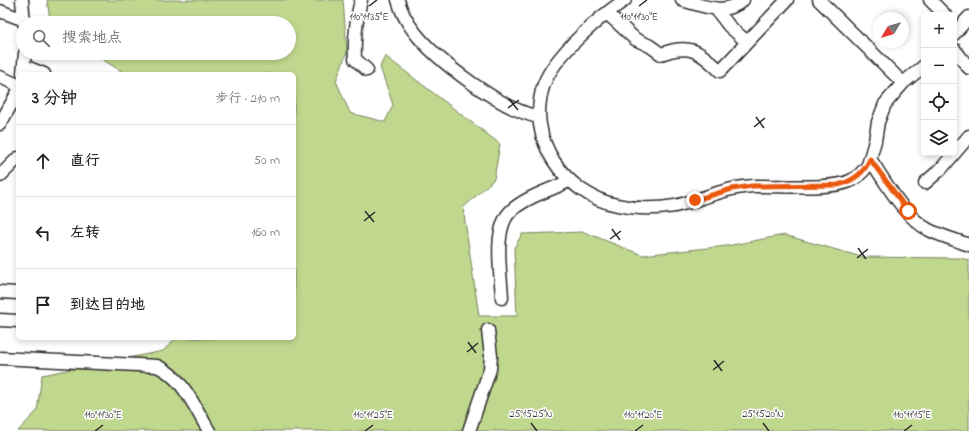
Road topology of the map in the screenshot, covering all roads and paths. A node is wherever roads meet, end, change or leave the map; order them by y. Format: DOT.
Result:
graph roads {
  1 [pos="22,0"];
  2 [pos="361,0"];
  3 [pos="398,0"];
  4 [pos="682,0"];
  5 [pos="743,0"];
  6 [pos="787,0"];
  7 [pos="819,0"];
  8 [pos="930,0"];
  9 [pos="618,2"];
  10 [pos="716,9"];
  11 [pos="0,11"];
  12 [pos="943,12"];
  13 [pos="607,13"];
  14 [pos="23,16"];
  15 [pos="969,17"];
  16 [pos="16,18"];
  17 [pos="957,28"];
  18 [pos="747,42"];
  19 [pos="957,53"];
  20 [pos="24,60"];
  21 [pos="921,68"];
  22 [pos="969,68"];
  23 [pos="23,70"];
  24 [pos="367,70"];
  25 [pos="34,72"];
  26 [pos="0,77"];
  27 [pos="903,83"];
  28 [pos="16,90"];
  29 [pos="16,96"];
  30 [pos="539,117"];
  31 [pos="0,124"];
  32 [pos="969,136"];
  33 [pos="870,159"];
  34 [pos="16,160"];
  35 [pos="0,176"];
  36 [pos="570,181"];
  37 [pos="925,183"];
  38 [pos="969,246"];
  39 [pos="0,292"];
  40 [pos="16,293"];
  41 [pos="502,298"];
  42 [pos="0,320"];
  43 [pos="16,321"];
  44 [pos="488,330"];
  45 [pos="0,358"];
  46 [pos="209,431"];
  47 [pos="470,431"];
  1 -- 14 [label="street"];
  2 -- 24 [label="street"];
  3 -- 30 [label="street"];
  4 -- 10 [label="street"];
  5 -- 10 [label="street"];
  6 -- 18 [label="street"];
  7 -- 27 [label="street"];
  8 -- 12 [label="street"];
  9 -- 13 [label="street"];
  10 -- 18 [label="street"];
  11 -- 16 [label="street"];
  13 -- 18 [label="street"];
  13 -- 30 [label="street"];
  15 -- 17 [label="street"];
  19 -- 22 [label="street"];
  20 -- 23 [label="street"];
  21 -- 27 [label="street"];
  23 -- 25 [label="street"];
  26 -- 28 [label="street"];
  27 -- 33 [label="street"];
  29 -- 31 [label="street"];
  30 -- 36 [label="street"];
  32 -- 37 [label="street"];
  33 -- 36 [label="street"];
  33 -- 38 [label="street"];
  34 -- 35 [label="street"];
  36 -- 41 [label="street"];
  39 -- 40 [label="street"];
  42 -- 43 [label="street"];
  44 -- 47 [label="street"];
  45 -- 46 [label="street"];
}
